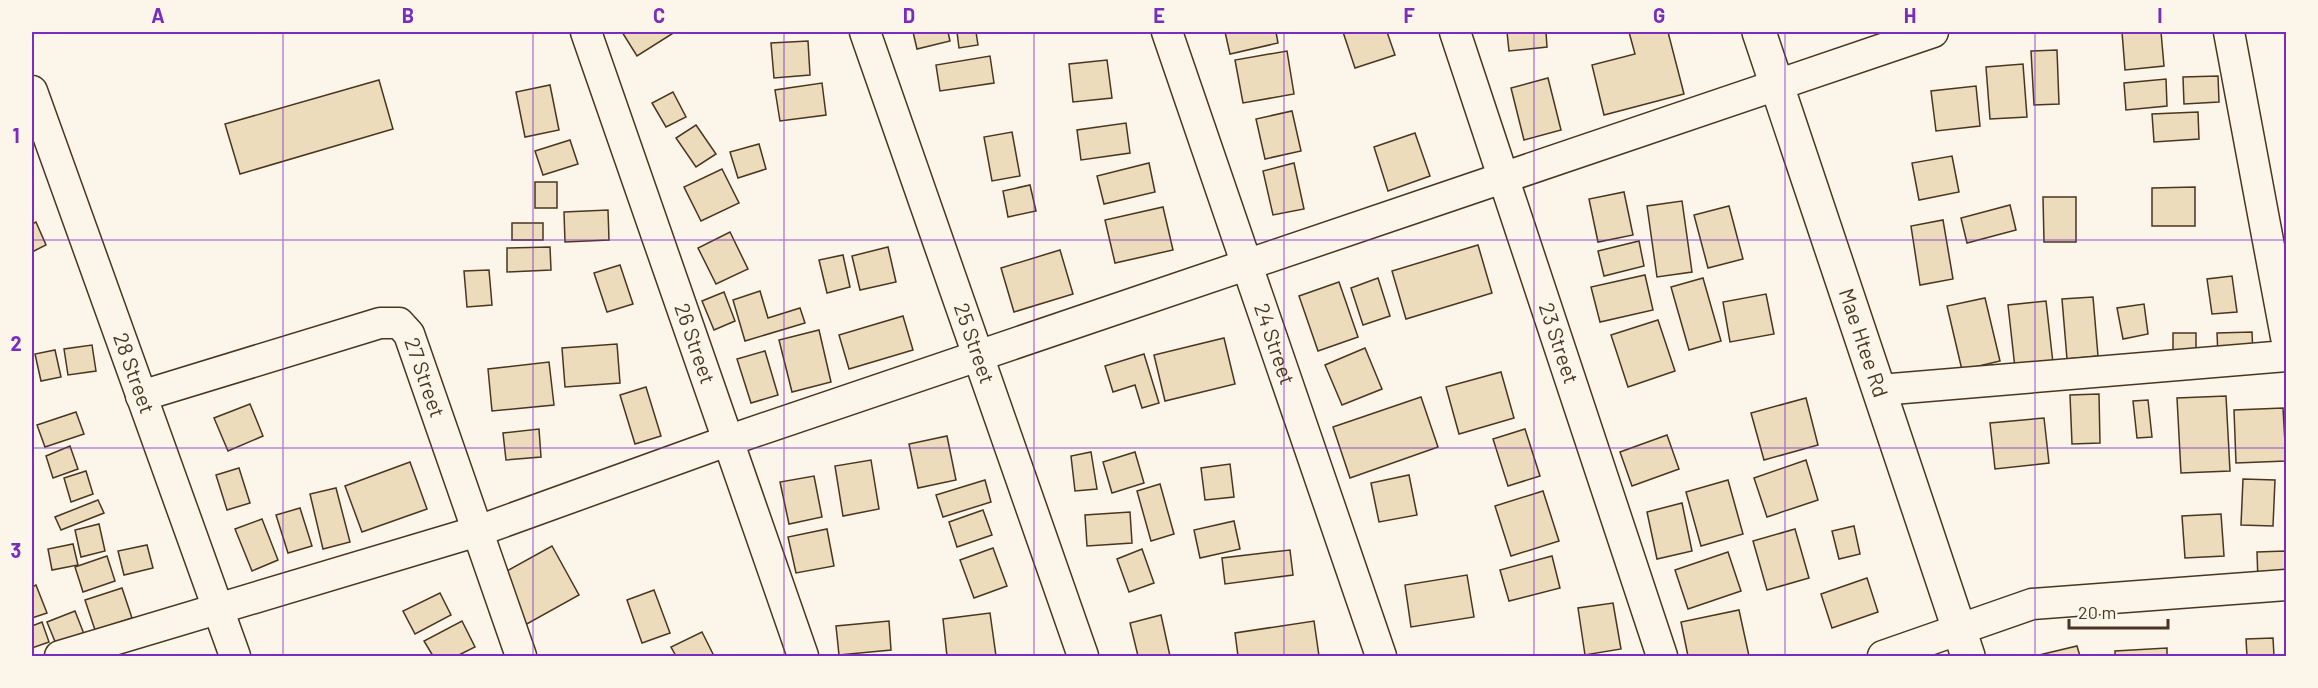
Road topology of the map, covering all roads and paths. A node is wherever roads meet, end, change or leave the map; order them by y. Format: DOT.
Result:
graph roads {
  1 [pos="586,32"];
  2 [pos="865,32"];
  3 [pos="1167,32"];
  4 [pos="1455,32"];
  5 [pos="1759,32"];
  6 [pos="1934,32"];
  7 [pos="2229,32"];
  8 [pos="1777,83"];
  9 [pos="32,91"];
  10 [pos="1504,176"];
  11 [pos="1245,264"];
  12 [pos="2286,337"];
  13 [pos="978,356"];
  14 [pos="2286,356"];
  15 [pos="1880,390"];
  16 [pos="141,396"];
  17 [pos="727,441"];
  18 [pos="478,531"];
  19 [pos="2286,585"];
  20 [pos="218,609"];
  21 [pos="1964,643"];
  22 [pos="60,657"];
  23 [pos="235,657"];
  24 [pos="521,657"];
  25 [pos="803,657"];
  26 [pos="1083,657"];
  27 [pos="1381,657"];
  28 [pos="1662,657"];
  29 [pos="1883,657"];
  1 -- 17 [label="street, 26 Street"];
  2 -- 13 [label="street, 25 Street"];
  3 -- 11 [label="street, 24 Street"];
  4 -- 10 [label="street, 23 Street"];
  5 -- 8 [label="street, Mae Htee Rd"];
  6 -- 8 [label="street"];
  7 -- 12 [label="street"];
  8 -- 10 [label="street"];
  8 -- 15 [label="street, Mae Htee Rd"];
  9 -- 16 [label="street, 28 Street"];
  10 -- 11 [label="street"];
  10 -- 28 [label="street, 23 Street"];
  11 -- 13 [label="street"];
  11 -- 27 [label="street, 24 Street"];
  13 -- 17 [label="street"];
  13 -- 26 [label="street, 25 Street"];
  14 -- 15 [label="street"];
  15 -- 21 [label="street, Mae Htee Rd"];
  16 -- 18 [label="street, 27 Street"];
  16 -- 20 [label="street, 28 Street"];
  17 -- 18 [label="street"];
  17 -- 25 [label="street, 26 Street"];
  18 -- 20 [label="street"];
  18 -- 24 [label="street, 27 Street"];
  19 -- 21 [label="street"];
  20 -- 22 [label="street"];
  20 -- 23 [label="street, 28 Street"];
  21 -- 29 [label="street"];
}
